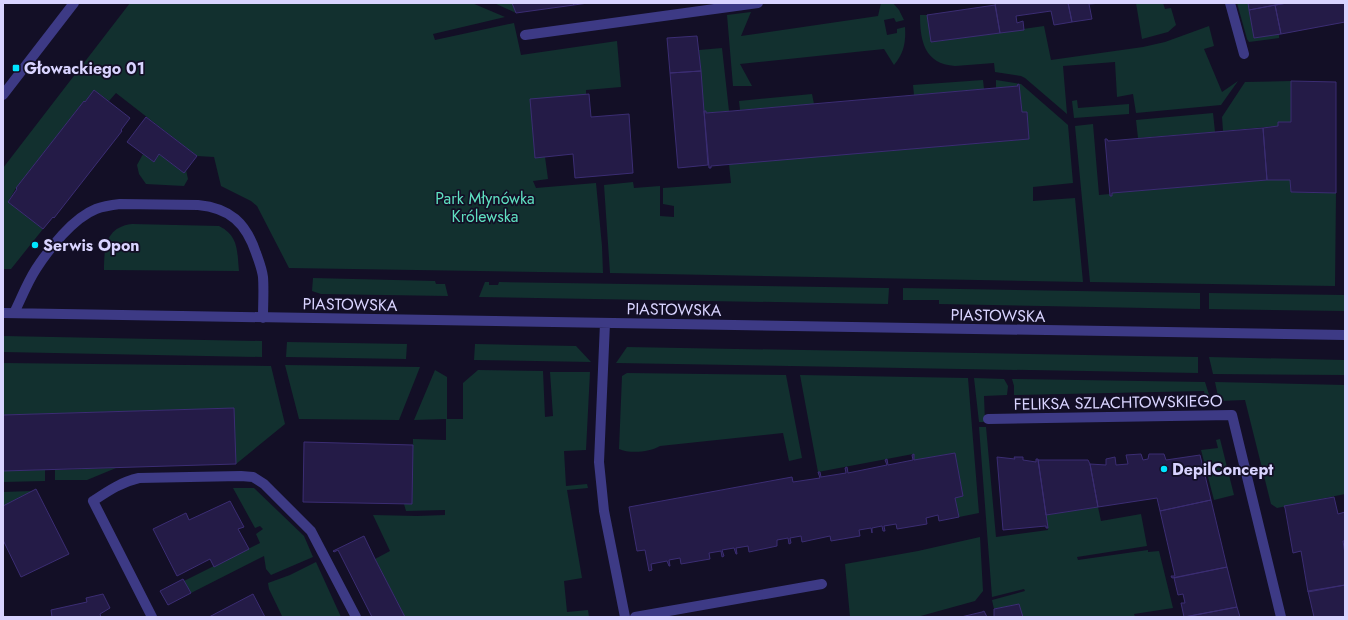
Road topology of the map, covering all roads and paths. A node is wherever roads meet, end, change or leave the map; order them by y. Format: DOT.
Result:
graph roads {
  1 [pos="74,3"];
  2 [pos="758,3"];
  3 [pos="1230,3"];
  4 [pos="525,35"];
  5 [pos="1244,54"];
  6 [pos="3,95"];
  7 [pos="3,313"];
  8 [pos="14,313"];
  9 [pos="263,318"];
  10 [pos="605,323"];
  11 [pos="1345,335"];
  12 [pos="988,419"];
  13 [pos="822,584"];
  14 [pos="152,617"];
  15 [pos="356,617"];
  16 [pos="625,617"];
  17 [pos="635,617"];
  18 [pos="1281,617"];
  1 -- 6 [label="street"];
  2 -- 4 [label="street"];
  3 -- 5 [label="street"];
  7 -- 8 [label="street, PIASTOWSKA"];
  8 -- 9 [label="street, PIASTOWSKA"];
  8 -- 9 [label="street"];
  9 -- 10 [label="street, PIASTOWSKA"];
  10 -- 11 [label="street, PIASTOWSKA"];
  10 -- 16 [label="street"];
  12 -- 18 [label="street, FELIKSA SZLACHTOWSKIEGO"];
  13 -- 17 [label="street"];
  14 -- 15 [label="street"];
}
